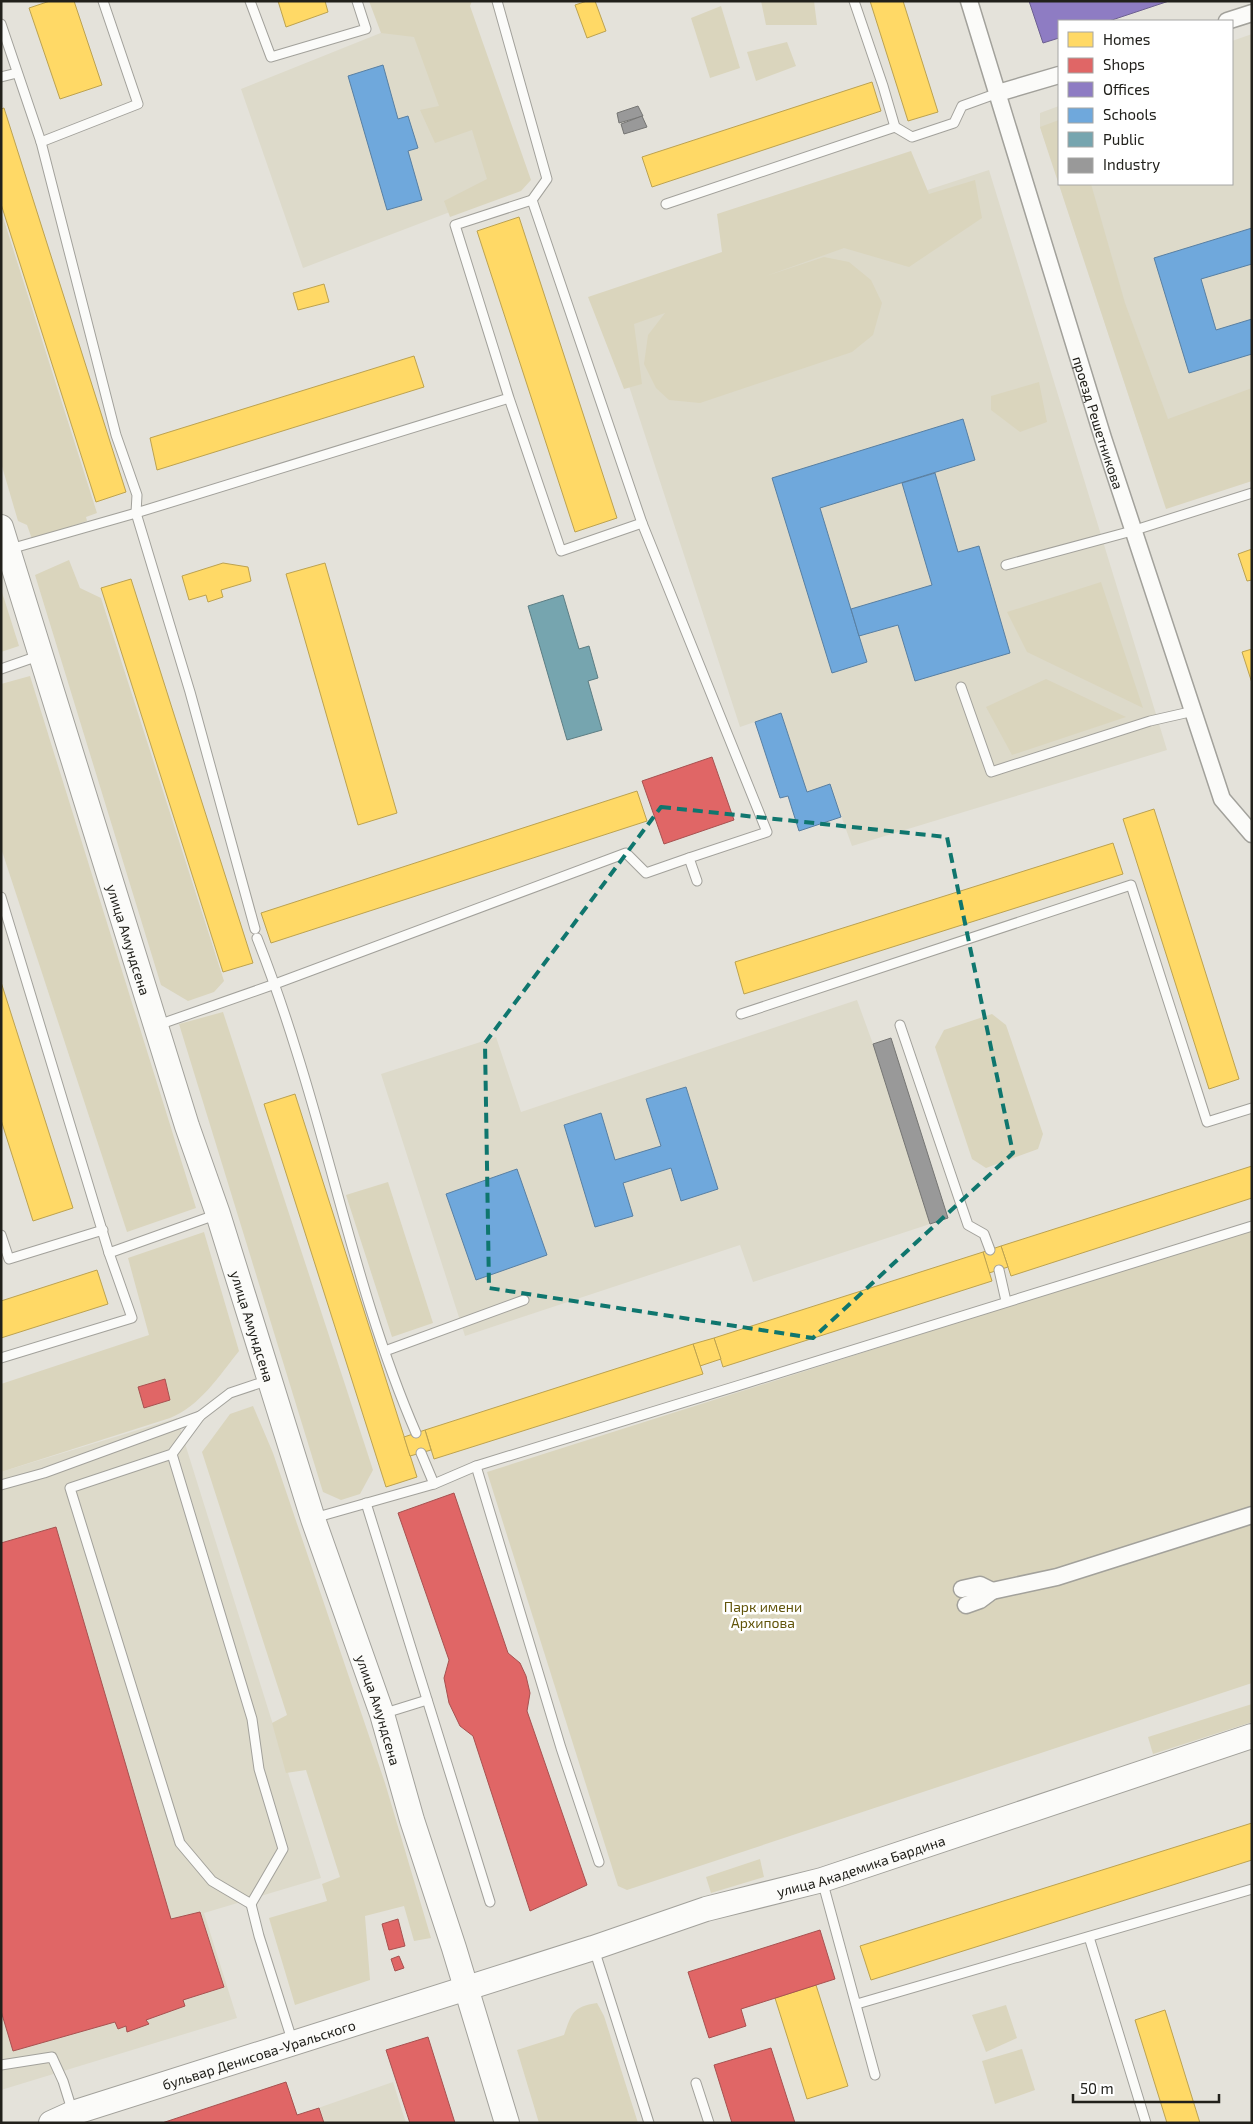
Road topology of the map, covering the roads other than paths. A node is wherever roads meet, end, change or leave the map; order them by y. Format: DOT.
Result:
graph roads {
  1 [pos="103,1"];
  2 [pos="250,1"];
  3 [pos="357,1"];
  4 [pos="496,1"];
  5 [pos="854,1"];
  6 [pos="969,1"];
  7 [pos="1252,13"];
  8 [pos="1230,20"];
  9 [pos="1,24"];
  10 [pos="17,73"];
  11 [pos="1058,75"];
  12 [pos="1,77"];
  13 [pos="998,93"];
  14 [pos="895,127"];
  15 [pos="41,142"];
  16 [pos="532,200"];
  17 [pos="666,204"];
  18 [pos="509,398"];
  19 [pos="1252,493"];
  20 [pos="136,513"];
  21 [pos="642,522"];
  22 [pos="1,528"];
  23 [pos="1132,531"];
  24 [pos="8,550"];
  25 [pos="1006,565"];
  26 [pos="41,656"];
  27 [pos="1,669"];
  28 [pos="961,687"];
  29 [pos="1194,711"];
  30 [pos="1252,834"];
  31 [pos="689,858"];
  32 [pos="697,881"];
  33 [pos="1,897"];
  34 [pos="275,984"];
  35 [pos="741,1014"];
  36 [pos="157,1025"];
  37 [pos="900,1025"];
  38 [pos="1252,1108"];
  39 [pos="218,1214"];
  40 [pos="1252,1226"];
  41 [pos="103,1230"];
  42 [pos="1,1235"];
  43 [pos="990,1250"];
  44 [pos="109,1253"];
  45 [pos="5,1261"];
  46 [pos="999,1270"];
  47 [pos="524,1300"];
  48 [pos="1006,1301"];
  49 [pos="385,1350"];
  50 [pos="1,1358"];
  51 [pos="269,1380"];
  52 [pos="200,1416"];
  53 [pos="416,1433"];
  54 [pos="421,1453"];
  55 [pos="172,1454"];
  56 [pos="476,1466"];
  57 [pos="434,1484"];
  58 [pos="1,1485"];
  59 [pos="366,1503"];
  60 [pos="1252,1514"];
  61 [pos="312,1519"];
  62 [pos="962,1589"];
  63 [pos="992,1591"];
  64 [pos="966,1605"];
  65 [pos="427,1700"];
  66 [pos="382,1714"];
  67 [pos="1252,1736"];
  68 [pos="599,1862"];
  69 [pos="822,1880"];
  70 [pos="1252,1889"];
  71 [pos="490,1902"];
  72 [pos="251,1904"];
  73 [pos="1089,1936"];
  74 [pos="593,1948"];
  75 [pos="466,1988"];
  76 [pos="857,2004"];
  77 [pos="293,2043"];
  78 [pos="1,2065"];
  79 [pos="875,2075"];
  80 [pos="696,2083"];
  81 [pos="73,2113"];
  82 [pos="51,2123"];
  83 [pos="507,2123"];
  84 [pos="649,2123"];
  85 [pos="709,2123"];
  86 [pos="1146,2123"];
  1 -- 15 [label="lane"];
  2 -- 3 [label="lane"];
  4 -- 16 [label="lane"];
  5 -- 14 [label="lane"];
  6 -- 13 [label="street, проезд Решетникова"];
  7 -- 8 [label="street"];
  9 -- 10 [label="lane"];
  10 -- 12 [label="lane"];
  10 -- 15 [label="lane"];
  11 -- 13 [label="street"];
  13 -- 14 [label="lane"];
  13 -- 23 [label="street, проезд Решетникова"];
  14 -- 17 [label="lane"];
  15 -- 20 [label="lane"];
  16 -- 18 [label="lane"];
  16 -- 21 [label="lane"];
  18 -- 20 [label="lane"];
  18 -- 21 [label="lane"];
  19 -- 23 [label="lane"];
  20 -- 24 [label="lane"];
  20 -- 34 [label="lane"];
  21 -- 31 [label="lane"];
  22 -- 24 [label="main road, улица Амундсена"];
  23 -- 25 [label="lane"];
  23 -- 29 [label="street, проезд Решетникова"];
  24 -- 26 [label="main road, улица Амундсена"];
  26 -- 27 [label="lane"];
  26 -- 36 [label="main road, улица Амундсена"];
  28 -- 29 [label="lane"];
  29 -- 30 [label="street, проезд Решетникова"];
  31 -- 32 [label="lane"];
  31 -- 34 [label="lane"];
  33 -- 41 [label="lane"];
  34 -- 36 [label="lane"];
  34 -- 49 [label="lane"];
  35 -- 38 [label="lane"];
  36 -- 39 [label="main road, улица Амундсена"];
  37 -- 43 [label="lane"];
  39 -- 44 [label="lane"];
  39 -- 51 [label="main road, улица Амундсена"];
  40 -- 48 [label="lane"];
  41 -- 44 [label="lane"];
  41 -- 45 [label="lane"];
  42 -- 45 [label="lane"];
  44 -- 50 [label="lane"];
  46 -- 48 [label="lane"];
  47 -- 49 [label="lane"];
  48 -- 56 [label="lane"];
  49 -- 53 [label="lane"];
  51 -- 52 [label="lane"];
  51 -- 61 [label="main road, улица Амундсена"];
  52 -- 55 [label="lane"];
  52 -- 58 [label="lane"];
  54 -- 57 [label="lane"];
  55 -- 72 [label="lane"];
  55 -- 72 [label="lane"];
  56 -- 57 [label="lane"];
  56 -- 68 [label="lane"];
  57 -- 59 [label="lane"];
  59 -- 61 [label="lane"];
  59 -- 65 [label="lane"];
  60 -- 63 [label="street"];
  61 -- 66 [label="main road, улица Амундсена"];
  62 -- 63 [label="street"];
  63 -- 64 [label="street"];
  65 -- 66 [label="lane"];
  65 -- 71 [label="lane"];
  66 -- 75 [label="main road, улица Амундсена"];
  67 -- 69 [label="main road, улица Академика Бардина"];
  69 -- 74 [label="main road, улица Академика Бардина"];
  69 -- 76 [label="lane"];
  70 -- 73 [label="lane"];
  72 -- 77 [label="lane"];
  73 -- 76 [label="lane"];
  73 -- 86 [label="lane"];
  74 -- 75 [label="main road, улица Академика Бардина"];
  74 -- 84 [label="lane"];
  75 -- 77 [label="main road, бульвар Денисова-Уральского"];
  75 -- 83 [label="main road, улица Амундсена"];
  76 -- 79 [label="lane"];
  77 -- 81 [label="main road, бульвар Денисова-Уральского"];
  78 -- 81 [label="lane"];
  80 -- 85 [label="lane"];
  81 -- 82 [label="main road, бульвар Денисова-Уральского"];
}
